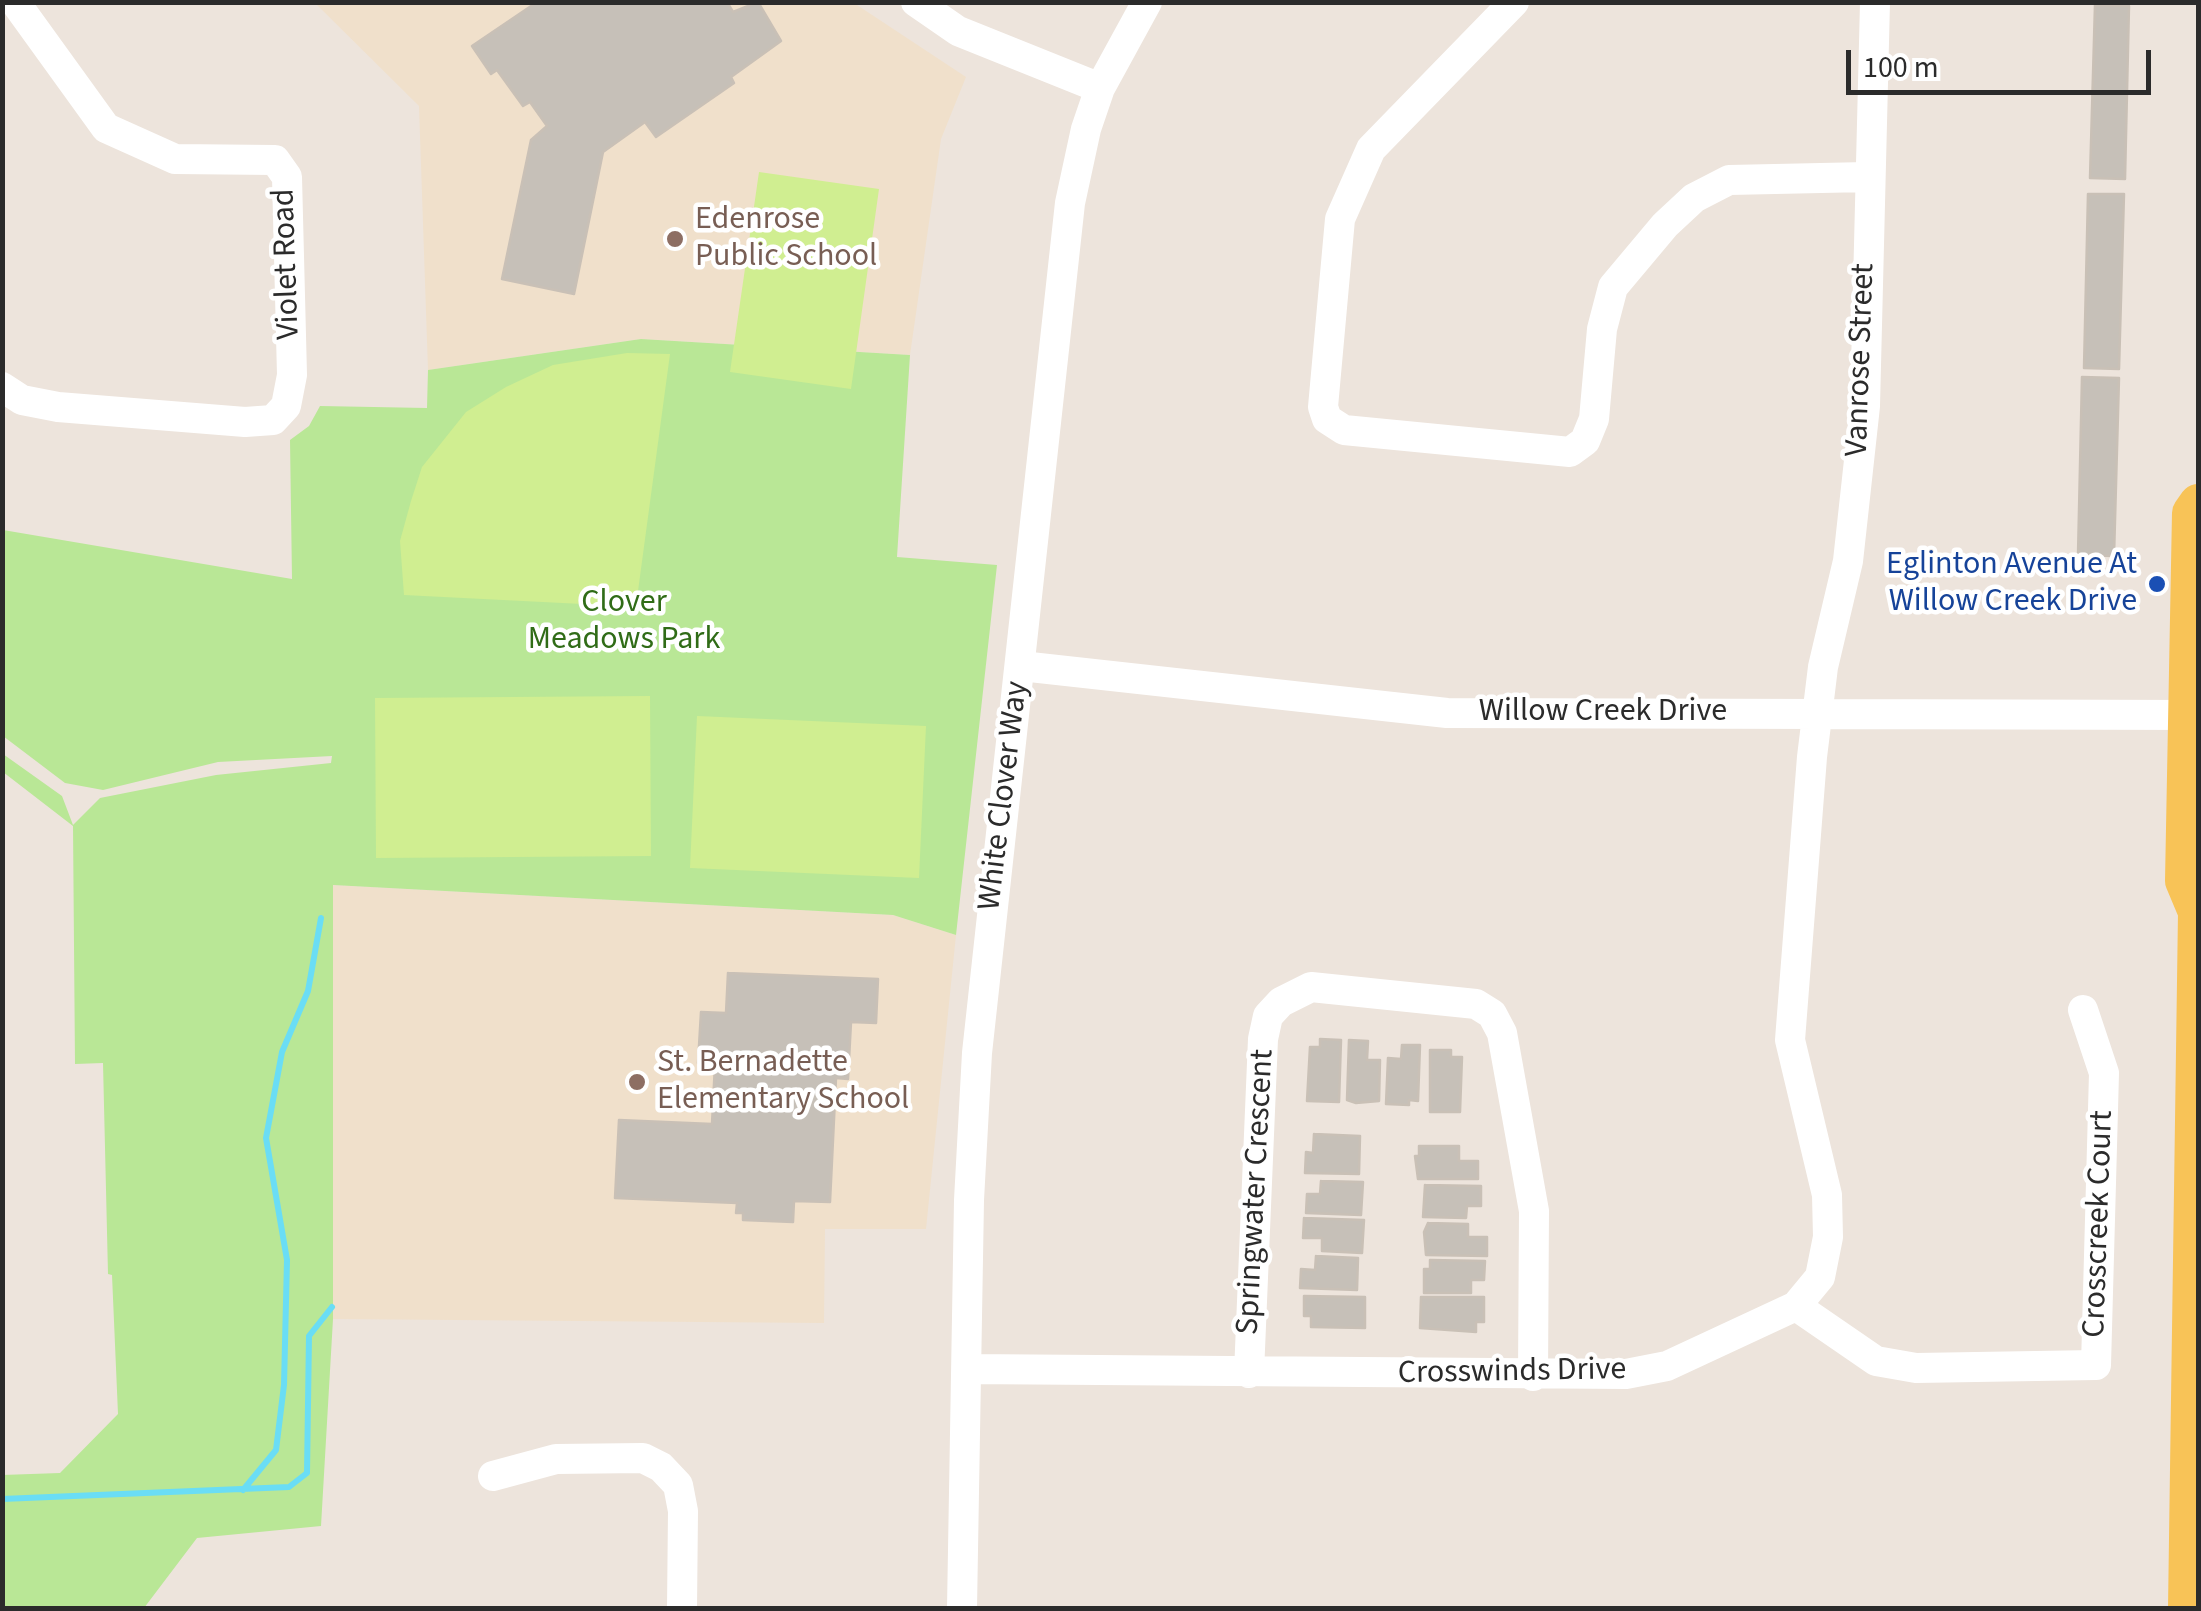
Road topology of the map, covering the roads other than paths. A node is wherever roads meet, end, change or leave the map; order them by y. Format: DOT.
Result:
graph roads {
  1 [pos="14,2"];
  2 [pos="916,2"];
  3 [pos="1147,2"];
  4 [pos="1514,2"];
  5 [pos="1875,2"];
  6 [pos="1100,88"];
  7 [pos="1868,177"];
  8 [pos="2,386"];
  9 [pos="2198,503"];
  10 [pos="1020,666"];
  11 [pos="1817,713"];
  12 [pos="2193,715"];
  13 [pos="2198,910"];
  14 [pos="2083,1010"];
  15 [pos="1796,1306"];
  16 [pos="967,1369"];
  17 [pos="1249,1373"];
  18 [pos="1533,1376"];
  19 [pos="493,1476"];
  20 [pos="682,1608"];
  21 [pos="962,1608"];
  22 [pos="2188,1608"];
  1 -- 8 [label="street, Violet Road"];
  2 -- 6 [label="street"];
  3 -- 6 [label="street, White Clover Way"];
  4 -- 7 [label="street"];
  5 -- 7 [label="street, Vanrose Street"];
  6 -- 10 [label="street, White Clover Way"];
  7 -- 11 [label="street, Vanrose Street"];
  9 -- 12 [label="main road"];
  10 -- 11 [label="street, Willow Creek Drive"];
  10 -- 16 [label="street, White Clover Way"];
  11 -- 12 [label="street, Willow Creek Drive"];
  11 -- 15 [label="street"];
  12 -- 13 [label="main road"];
  13 -- 22 [label="main road"];
  14 -- 15 [label="street, Crosscreek Court"];
  15 -- 18 [label="street, Crosswinds Drive"];
  16 -- 17 [label="street, Crosswinds Drive"];
  16 -- 21 [label="street, White Clover Way"];
  17 -- 18 [label="street, Crosswinds Drive"];
  17 -- 18 [label="street, Springwater Crescent"];
  19 -- 20 [label="street"];
}
